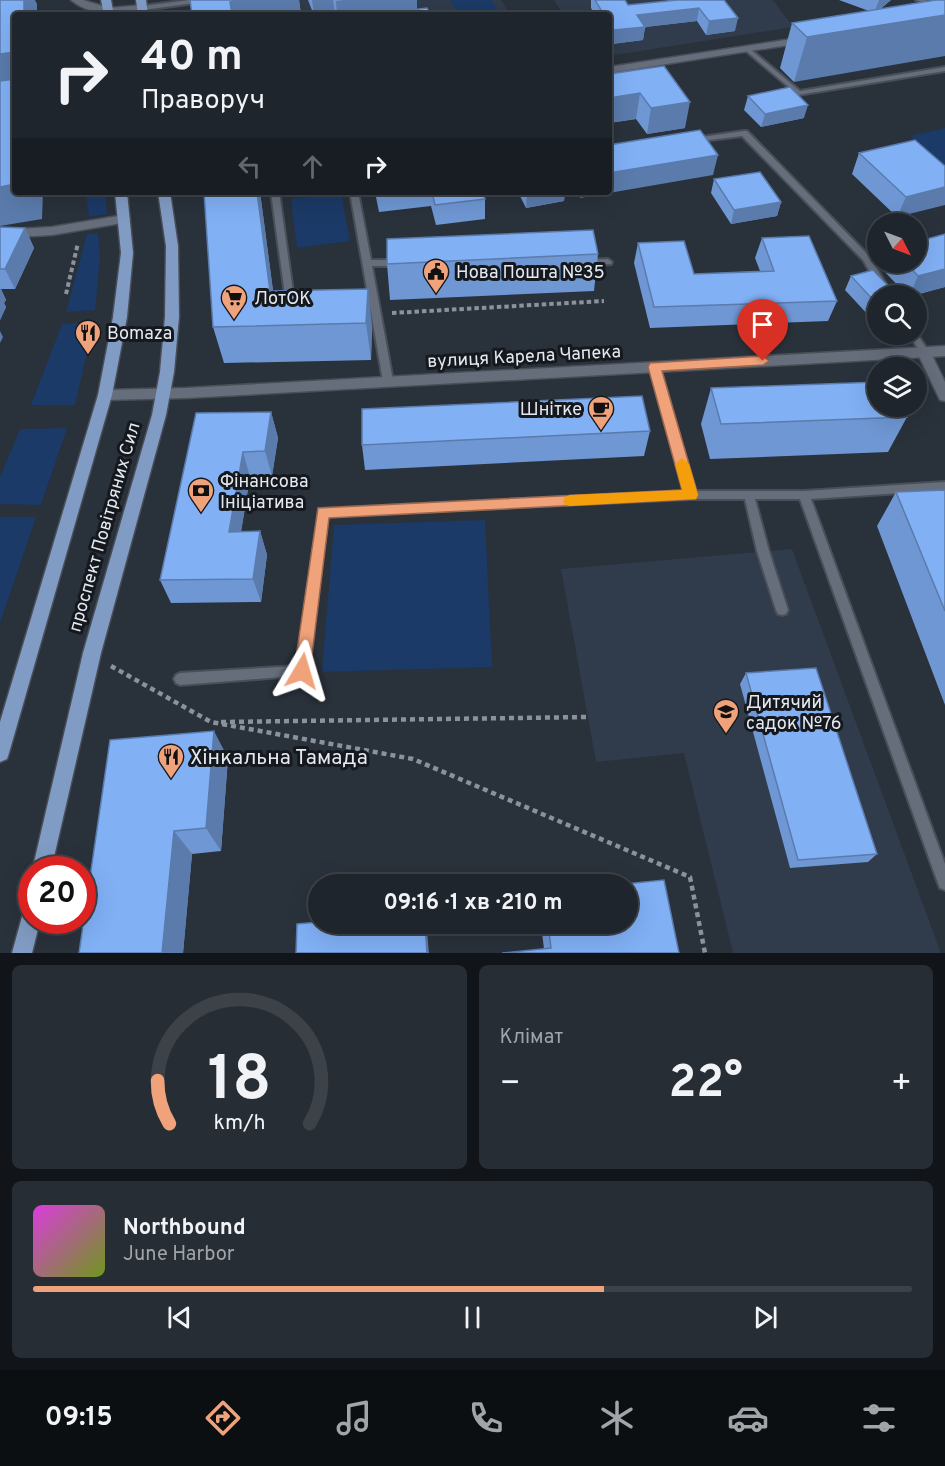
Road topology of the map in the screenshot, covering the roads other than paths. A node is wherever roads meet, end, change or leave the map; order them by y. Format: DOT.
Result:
graph roads {
  1 [pos="76,0"];
  2 [pos="202,0"];
  3 [pos="919,0"];
  4 [pos="142,8"];
  5 [pos="945,9"];
  6 [pos="104,12"];
  7 [pos="120,12"];
  8 [pos="816,39"];
  9 [pos="747,49"];
  10 [pos="945,69"];
  11 [pos="612,70"];
  12 [pos="688,141"];
  13 [pos="121,195"];
  14 [pos="165,195"];
  15 [pos="275,195"];
  16 [pos="355,195"];
  17 [pos="124,219"];
  18 [pos="0,234"];
  19 [pos="866,258"];
  20 [pos="573,262"];
  21 [pos="608,262"];
  22 [pos="367,263"];
  23 [pos="413,263"];
  24 [pos="882,285"];
  25 [pos="301,303"];
  26 [pos="365,312"];
  27 [pos="376,314"];
  28 [pos="920,345"];
  29 [pos="945,351"];
  30 [pos="924,352"];
  31 [pos="655,367"];
  32 [pos="388,381"];
  33 [pos="163,394"];
  34 [pos="105,395"];
  35 [pos="945,396"];
  36 [pos="945,486"];
  37 [pos="691,495"];
  38 [pos="749,495"];
  39 [pos="804,495"];
  40 [pos="782,610"];
  41 [pos="180,679"];
  42 [pos="0,753"];
  43 [pos="45,856"];
  44 [pos="945,883"];
  45 [pos="27,934"];
  46 [pos="22,953"];
  1 -- 6 [label="street"];
  2 -- 4 [label="lane"];
  3 -- 5 [label="lane"];
  4 -- 7 [label="street"];
  8 -- 9 [label="street"];
  9 -- 10 [label="lane"];
  9 -- 11 [label="street"];
  12 -- 19 [label="lane"];
  13 -- 17 [label="main road, проспект Повітряних Сил"];
  14 -- 33 [label="main road, проспект Повітряних Сил"];
  15 -- 25 [label="lane"];
  16 -- 22 [label="lane"];
  17 -- 18 [label="street"];
  17 -- 34 [label="main road, проспект Повітряних Сил"];
  19 -- 24 [label="lane"];
  20 -- 21 [label="lane"];
  22 -- 23 [label="lane"];
  22 -- 27 [label="lane"];
  26 -- 27 [label="lane"];
  27 -- 32 [label="lane"];
  28 -- 30 [label="lane"];
  29 -- 30 [label="street, вулиця Карела Чапека"];
  30 -- 31 [label="street, вулиця Карела Чапека"];
  30 -- 35 [label="street"];
  31 -- 32 [label="street, вулиця Карела Чапека"];
  31 -- 37 [label="lane"];
  32 -- 33 [label="street, вулиця Карела Чапека"];
  33 -- 34 [label="street, вулиця Карела Чапека"];
  33 -- 43 [label="main road, проспект Повітряних Сил"];
  34 -- 42 [label="main road, проспект Повітряних Сил"];
  36 -- 39 [label="lane"];
  37 -- 38 [label="lane"];
  37 -- 41 [label="lane"];
  38 -- 39 [label="lane"];
  38 -- 40 [label="lane"];
  39 -- 44 [label="lane"];
  45 -- 46 [label="main road"];
}
